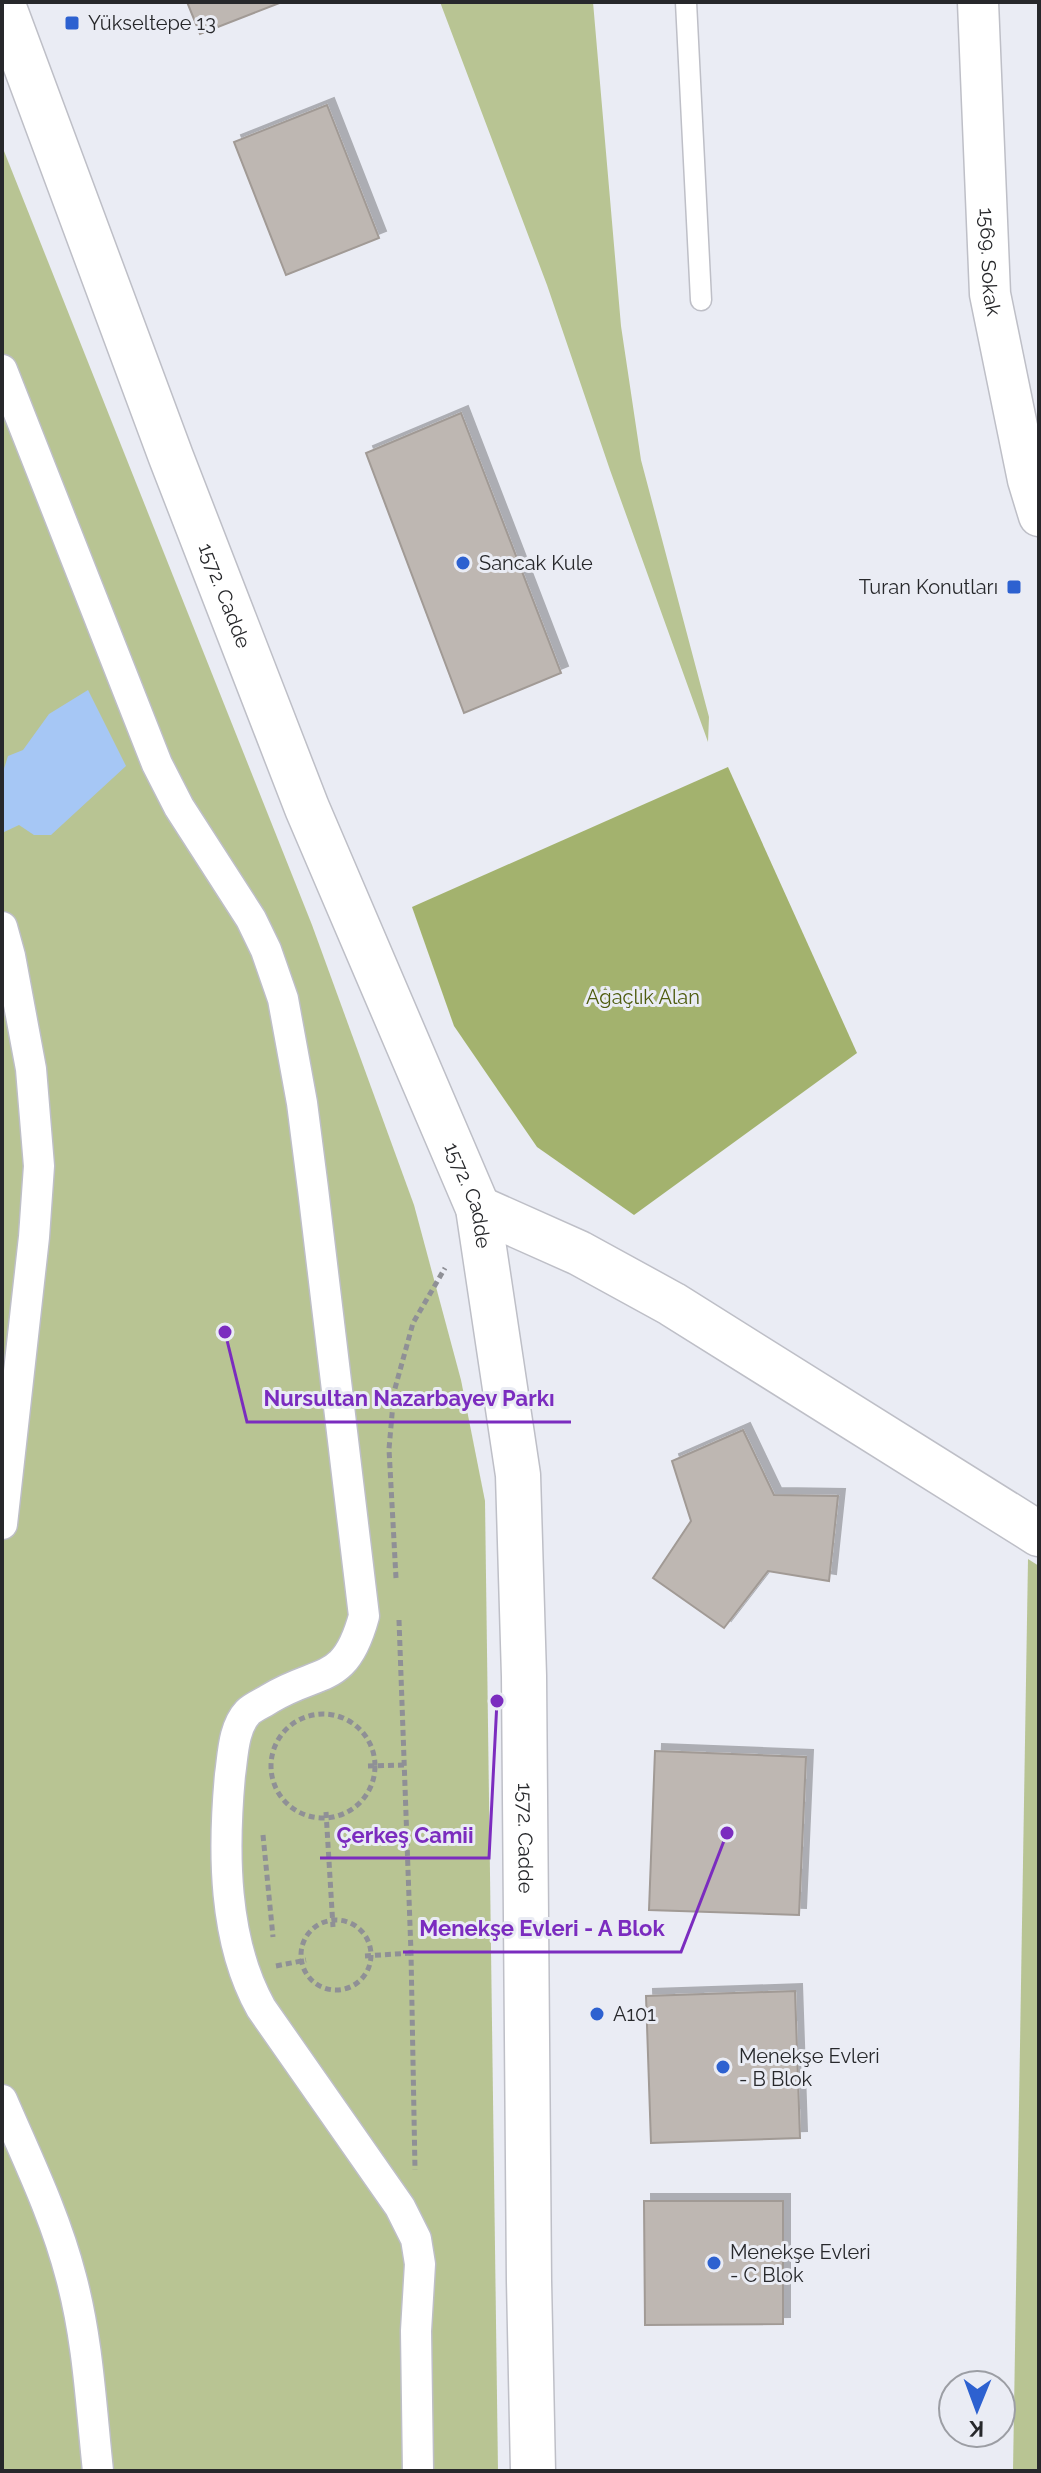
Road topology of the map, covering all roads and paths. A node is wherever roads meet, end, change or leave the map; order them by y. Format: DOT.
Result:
graph roads {
  1 [pos="2,2"];
  2 [pos="686,2"];
  3 [pos="978,2"];
  4 [pos="701,300"];
  5 [pos="2,370"];
  6 [pos="1039,516"];
  7 [pos="2,927"];
  8 [pos="478,1208"];
  9 [pos="2,1524"];
  10 [pos="1039,1534"];
  11 [pos="397,1584"];
  12 [pos="398,1614"];
  13 [pos="405,1765"];
  14 [pos="372,1766"];
  15 [pos="326,1815"];
  16 [pos="262,1825"];
  17 [pos="333,1923"];
  18 [pos="274,1950"];
  19 [pos="411,1953"];
  20 [pos="368,1955"];
  21 [pos="2,2100"];
  22 [pos="415,2179"];
  23 [pos="98,2471"];
  24 [pos="418,2471"];
  25 [pos="533,2471"];
  1 -- 8 [label="main road, 1572. Cadde"];
  2 -- 4 [label="lane"];
  3 -- 6 [label="street, 1569. Sokak"];
  5 -- 24 [label="street"];
  7 -- 9 [label="street"];
  8 -- 10 [label="main road"];
  8 -- 11 [label="path"];
  8 -- 25 [label="main road, 1572. Cadde"];
  12 -- 13 [label="path"];
  13 -- 14 [label="path"];
  13 -- 19 [label="path"];
  14 -- 15 [label="path"];
  14 -- 15 [label="path"];
  15 -- 17 [label="path"];
  16 -- 18 [label="path"];
  17 -- 20 [label="path"];
  17 -- 20 [label="path"];
  19 -- 20 [label="path"];
  19 -- 22 [label="path"];
  21 -- 23 [label="street"];
}
